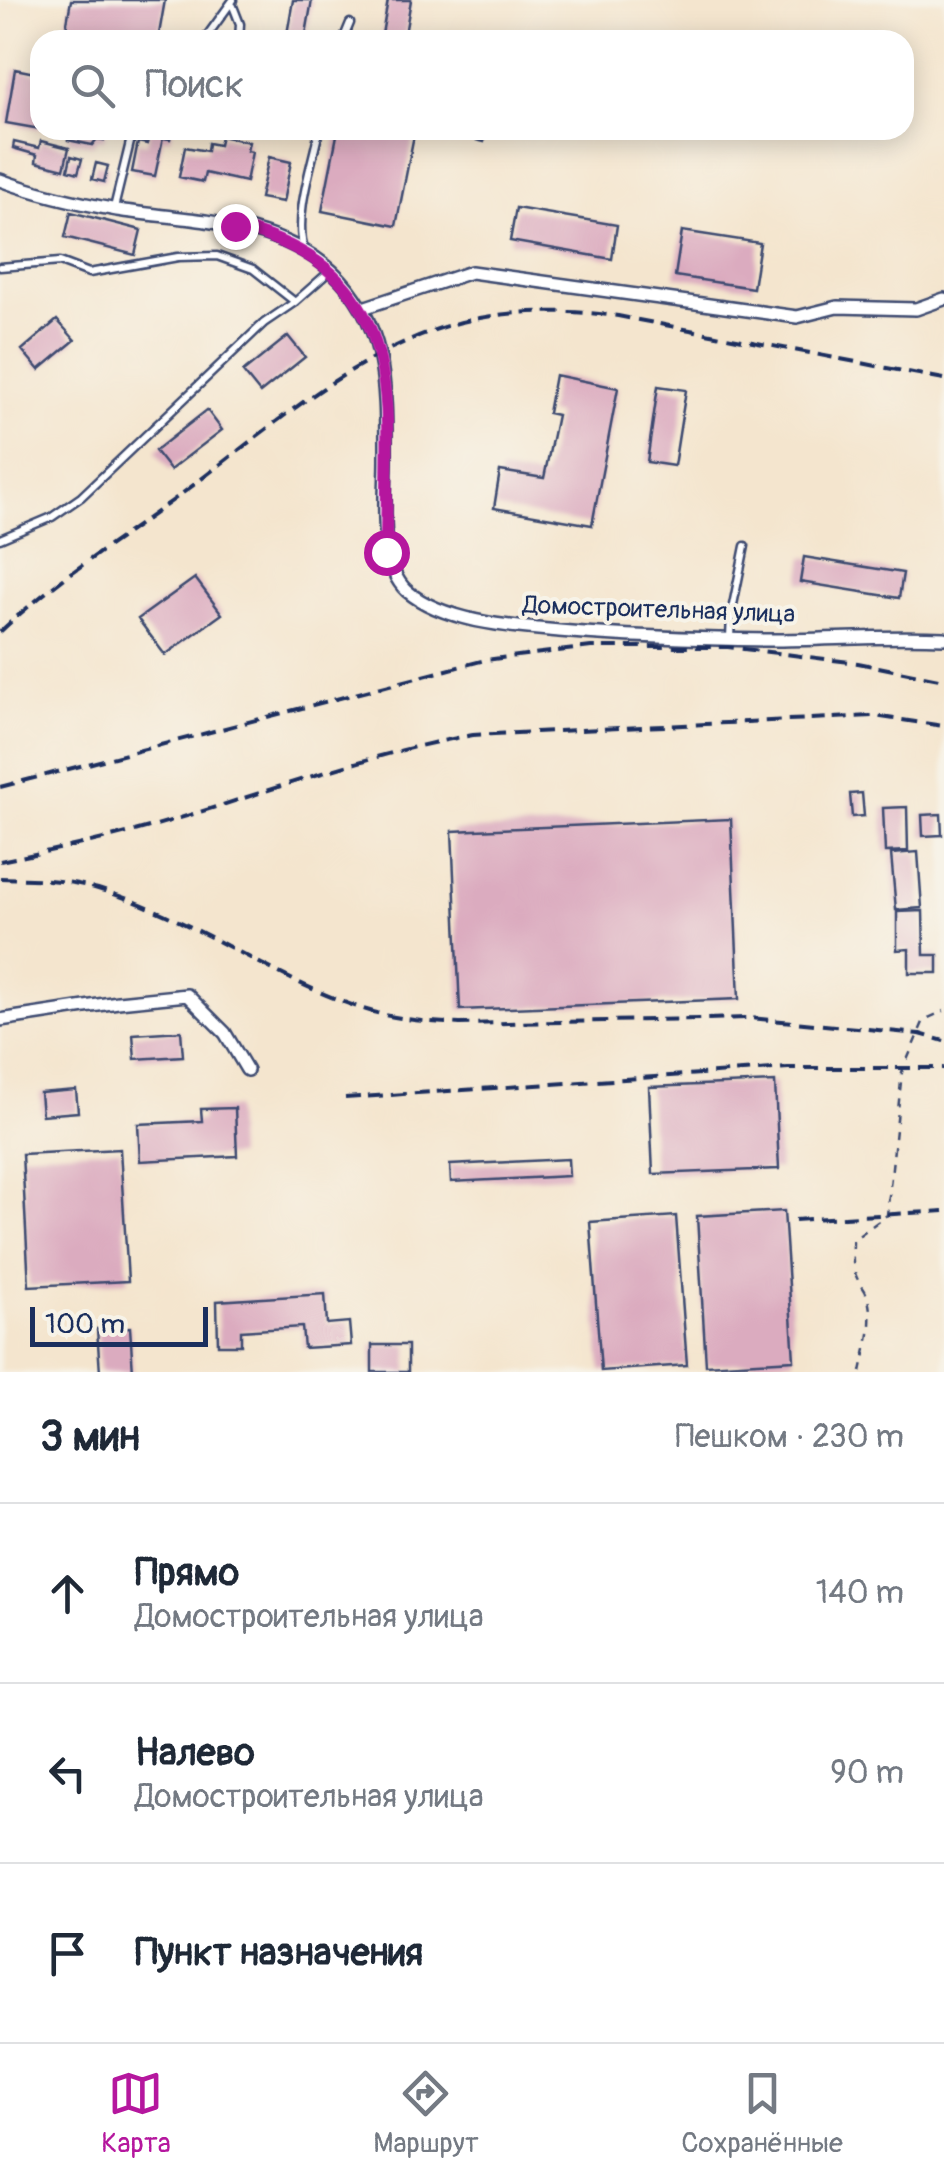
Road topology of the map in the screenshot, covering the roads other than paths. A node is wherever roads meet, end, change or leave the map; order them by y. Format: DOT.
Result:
graph roads {
  1 [pos="233,2"];
  2 [pos="350,22"];
  3 [pos="212,30"];
  4 [pos="240,30"];
  5 [pos="347,30"];
  6 [pos="131,140"];
  7 [pos="317,140"];
  8 [pos="0,180"];
  9 [pos="114,209"];
  10 [pos="305,251"];
  11 [pos="0,267"];
  12 [pos="331,270"];
  13 [pos="944,299"];
  14 [pos="295,302"];
  15 [pos="363,308"];
  16 [pos="0,538"];
  17 [pos="745,546"];
  18 [pos="944,638"];
  19 [pos="730,639"];
  20 [pos="0,1020"];
  21 [pos="247,1070"];
  1 -- 3 [label="lane"];
  1 -- 4 [label="lane"];
  2 -- 5 [label="lane"];
  6 -- 9 [label="lane"];
  7 -- 10 [label="lane"];
  8 -- 9 [label="street, Домостроительная улица"];
  9 -- 10 [label="street, Домостроительная улица"];
  10 -- 12 [label="street, Домостроительная улица"];
  11 -- 14 [label="lane"];
  12 -- 14 [label="lane"];
  12 -- 15 [label="street, Домостроительная улица"];
  13 -- 15 [label="street"];
  14 -- 16 [label="lane"];
  15 -- 19 [label="street, Домостроительная улица"];
  17 -- 19 [label="lane"];
  18 -- 19 [label="street, Домостроительная улица"];
  20 -- 21 [label="street"];
}
